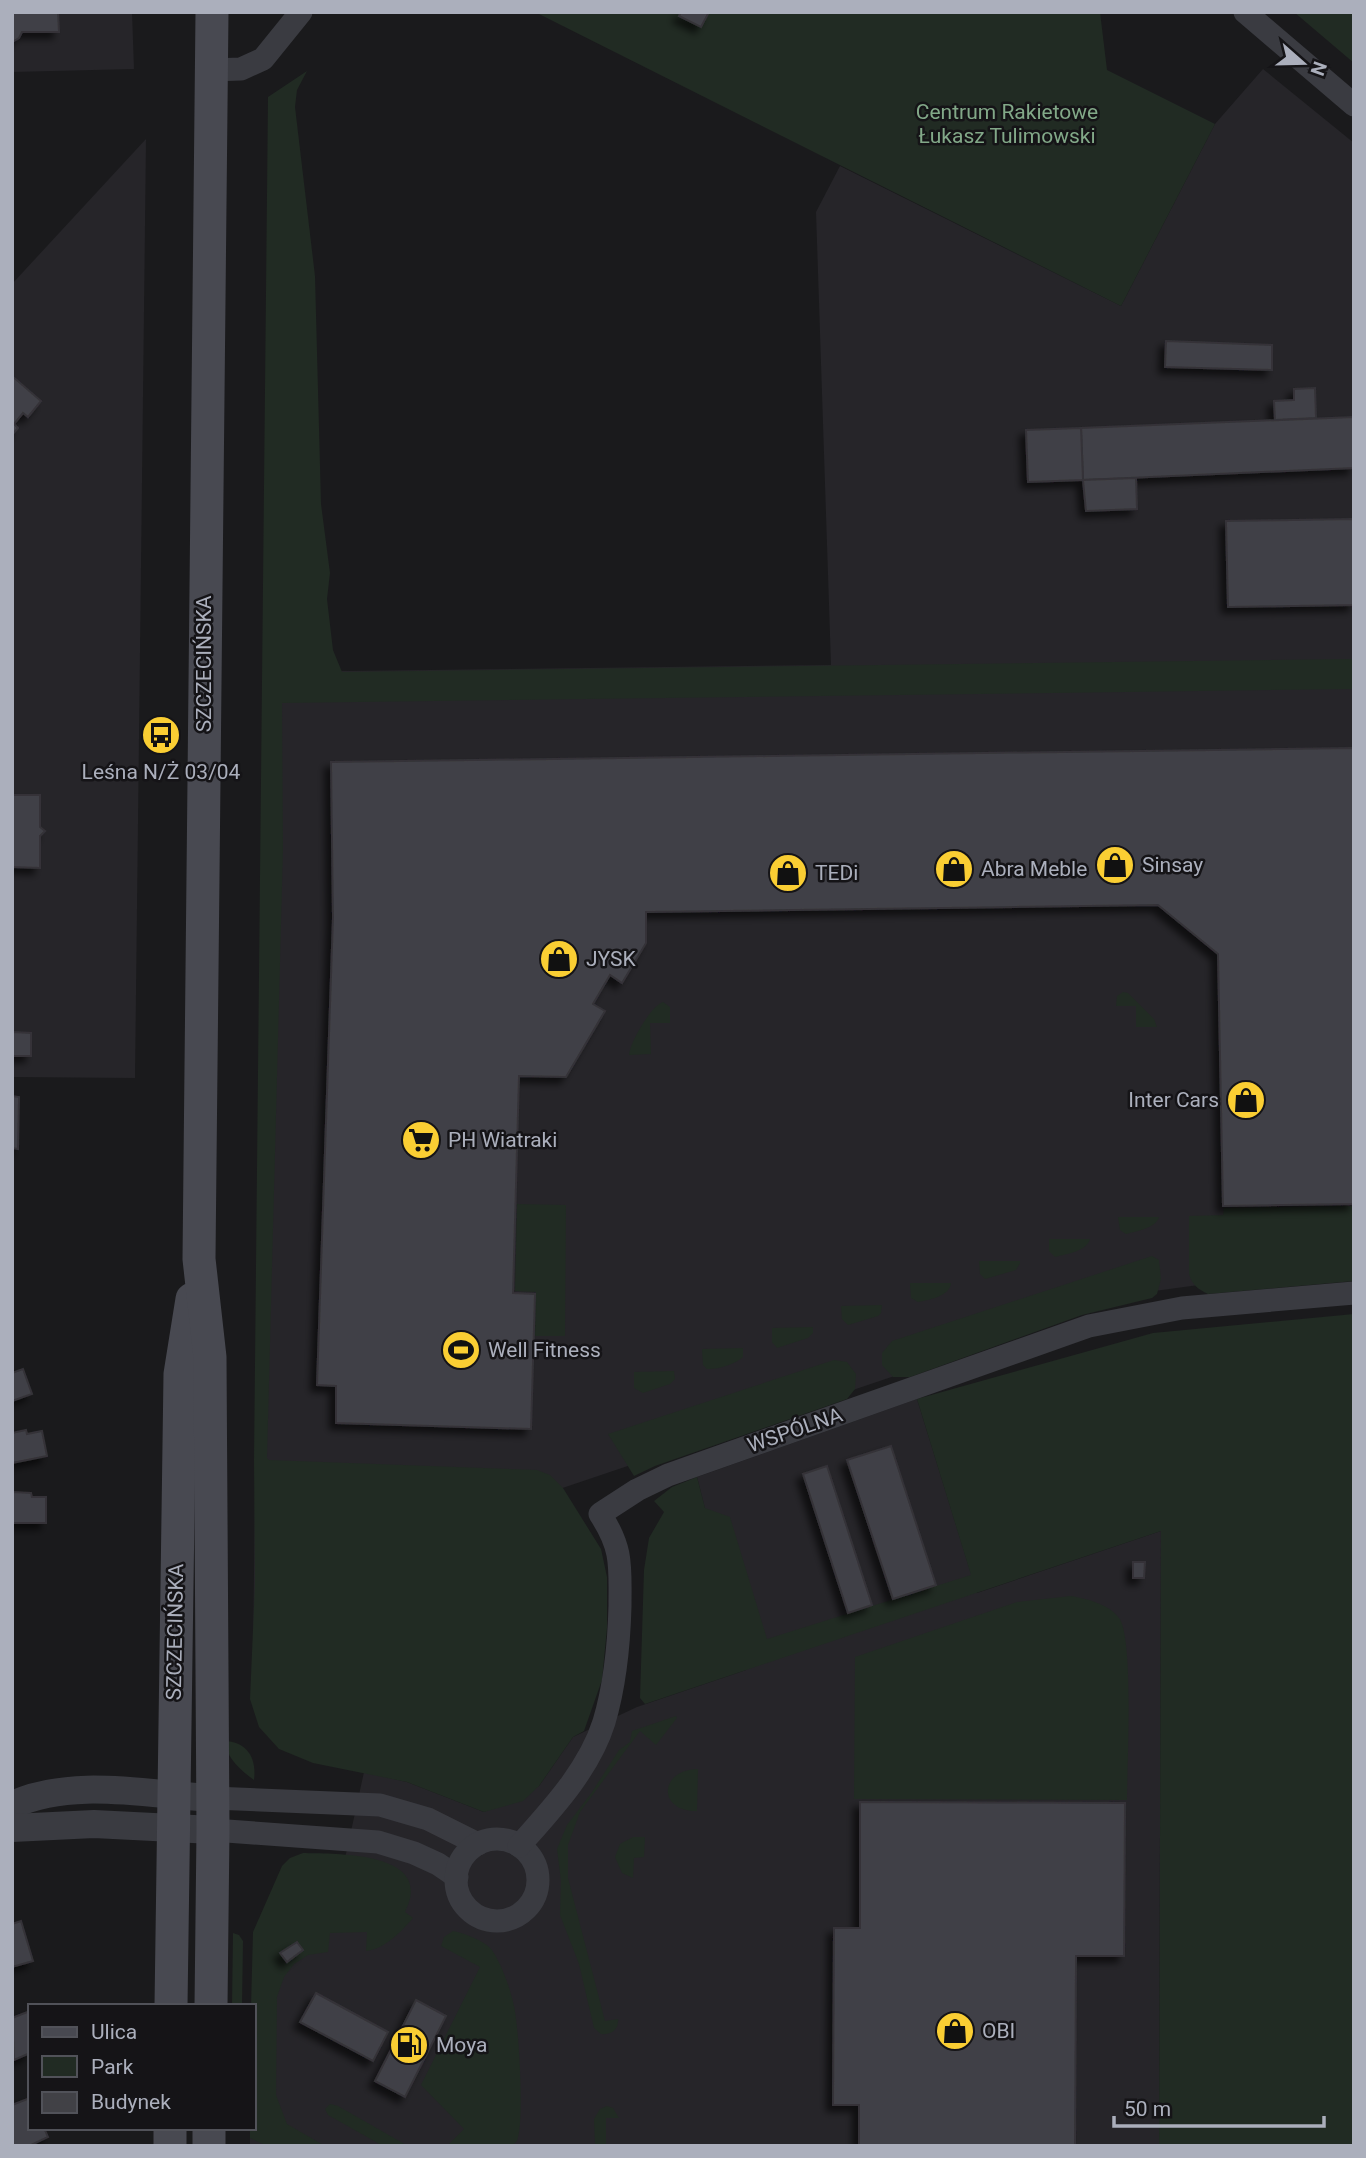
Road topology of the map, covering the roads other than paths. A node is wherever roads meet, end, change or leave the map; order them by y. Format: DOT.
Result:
graph roads {
  1 [pos="212,12"];
  2 [pos="301,12"];
  3 [pos="1245,12"];
  4 [pos="211,69"];
  5 [pos="1354,105"];
  6 [pos="199,1259"];
  7 [pos="1354,1293"];
  8 [pos="174,1796"];
  9 [pos="12,1805"];
  10 [pos="213,1814"];
  11 [pos="12,1828"];
  12 [pos="173,1829"];
  13 [pos="478,1844"];
  14 [pos="519,1846"];
  15 [pos="457,1877"];
  16 [pos="172,2004"];
  17 [pos="211,2004"];
  1 -- 4 [label="main road, SZCZECIŃSKA"];
  2 -- 4 [label="street"];
  3 -- 5 [label="street"];
  4 -- 6 [label="main road, SZCZECIŃSKA"];
  6 -- 8 [label="main road, SZCZECIŃSKA"];
  6 -- 10 [label="main road, SZCZECIŃSKA"];
  7 -- 14 [label="street, WSPÓLNA"];
  8 -- 9 [label="street"];
  8 -- 10 [label="street"];
  8 -- 12 [label="main road, SZCZECIŃSKA"];
  10 -- 12 [label="street"];
  10 -- 13 [label="street"];
  10 -- 15 [label="street"];
  10 -- 17 [label="main road, SZCZECIŃSKA"];
  11 -- 12 [label="street"];
  12 -- 16 [label="main road, SZCZECIŃSKA"];
  13 -- 14 [label="street"];
  13 -- 15 [label="street"];
  14 -- 15 [label="street"];
}
